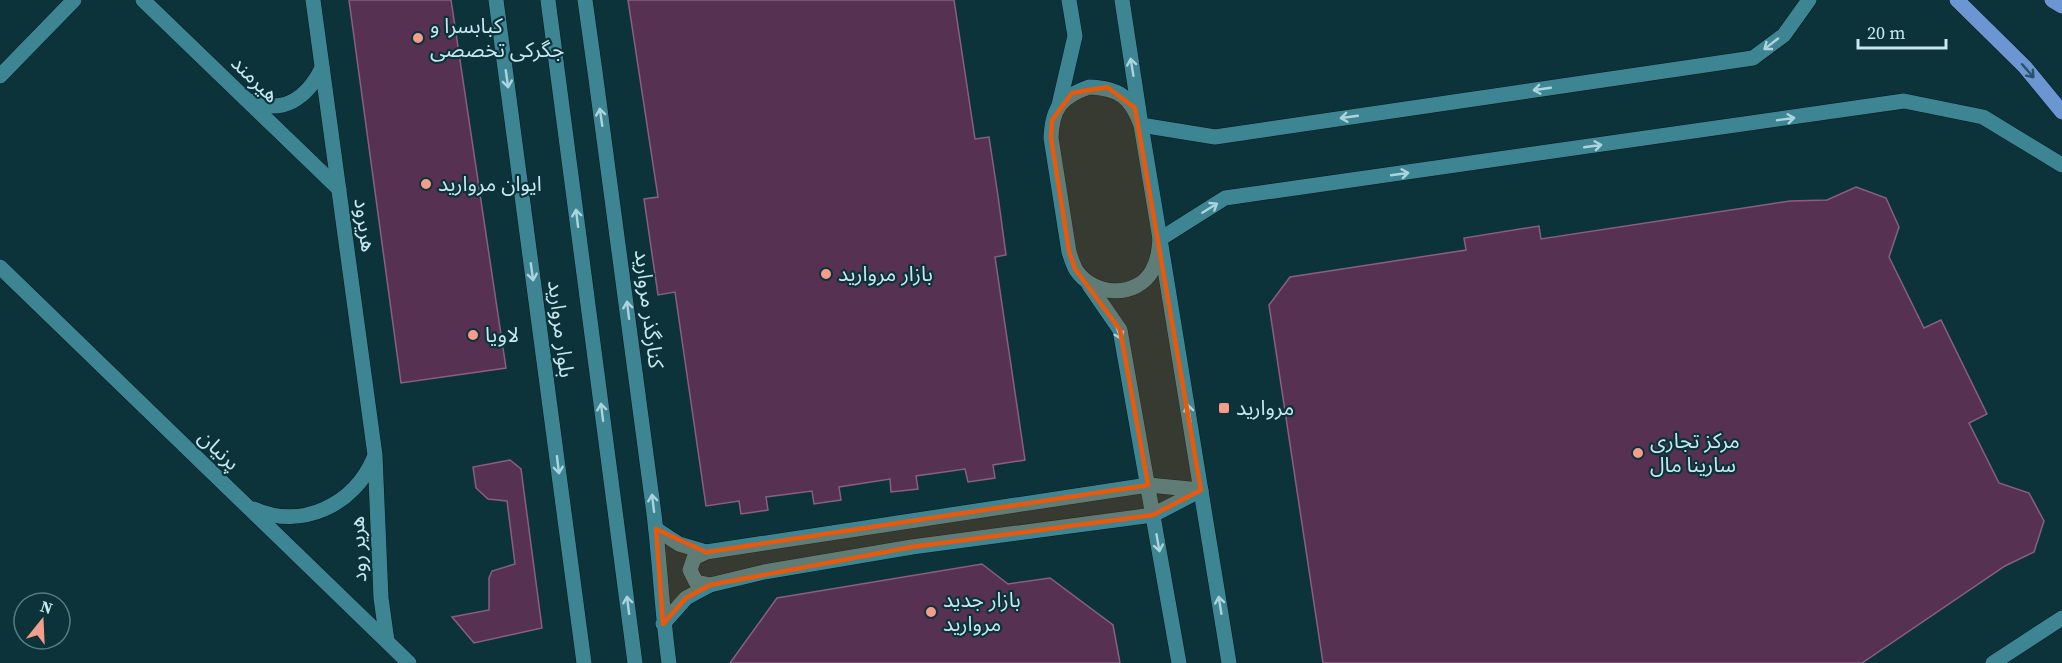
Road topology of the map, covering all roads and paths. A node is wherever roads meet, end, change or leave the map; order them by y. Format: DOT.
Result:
graph roads {
  1 [pos="74,0"];
  2 [pos="143,0"];
  3 [pos="313,0"];
  4 [pos="496,0"];
  5 [pos="548,0"];
  6 [pos="585,0"];
  7 [pos="1069,0"];
  8 [pos="1122,0"];
  9 [pos="1809,0"];
  10 [pos="1956,0"];
  11 [pos="2052,0"];
  12 [pos="2062,6"];
  13 [pos="322,68"];
  14 [pos="0,76"];
  15 [pos="247,100"];
  16 [pos="1059,105"];
  17 [pos="2062,112"];
  18 [pos="1141,124"];
  19 [pos="2062,165"];
  20 [pos="339,189"];
  21 [pos="1160,239"];
  22 [pos="0,267"];
  23 [pos="1087,282"];
  24 [pos="375,455"];
  25 [pos="1148,485"];
  26 [pos="1201,490"];
  27 [pos="248,507"];
  28 [pos="1153,515"];
  29 [pos="656,529"];
  30 [pos="706,552"];
  31 [pos="710,585"];
  32 [pos="2062,618"];
  33 [pos="663,624"];
  34 [pos="387,641"];
  35 [pos="409,663"];
  36 [pos="584,663"];
  37 [pos="635,663"];
  38 [pos="669,663"];
  39 [pos="1179,663"];
  40 [pos="1229,663"];
  41 [pos="1993,663"];
  1 -- 14 [label="street"];
  2 -- 15 [label="street, هیرمند"];
  3 -- 13 [label="street, هریرود"];
  4 -- 36 [label="street, بلوار مروارید, one-way"];
  37 -- 5 [label="street, بلوار مروارید, one-way"];
  29 -- 6 [label="street, کنارگذر مروارید, one-way"];
  7 -- 16 [label="street"];
  18 -- 8 [label="street, one-way"];
  9 -- 18 [label="street, one-way"];
  10 -- 17 [label="main road, one-way"];
  11 -- 12 [label="main road"];
  13 -- 15 [label="street"];
  13 -- 20 [label="street, هریرود"];
  15 -- 20 [label="street, هیرمند"];
  16 -- 18 [label="street"];
  16 -- 23 [label="street"];
  18 -- 21 [label="street"];
  21 -- 19 [label="street, one-way"];
  20 -- 24 [label="street, هریرود"];
  21 -- 23 [label="street"];
  26 -- 21 [label="street, one-way"];
  22 -- 27 [label="street, پرنیان"];
  23 -- 25 [label="street, one-way"];
  24 -- 27 [label="street"];
  24 -- 34 [label="street, هریر رود"];
  25 -- 26 [label="street"];
  25 -- 28 [label="street"];
  25 -- 30 [label="street"];
  26 -- 28 [label="street"];
  40 -- 26 [label="street, one-way"];
  27 -- 34 [label="street, پرنیان"];
  28 -- 31 [label="street"];
  28 -- 39 [label="street, one-way"];
  29 -- 30 [label="street"];
  29 -- 33 [label="street, کنارگذر مروارید"];
  30 -- 31 [label="street"];
  31 -- 33 [label="street"];
  32 -- 41 [label="street"];
  33 -- 38 [label="street, کنارگذر مروارید"];
  34 -- 35 [label="street, پرنیان"];
}
